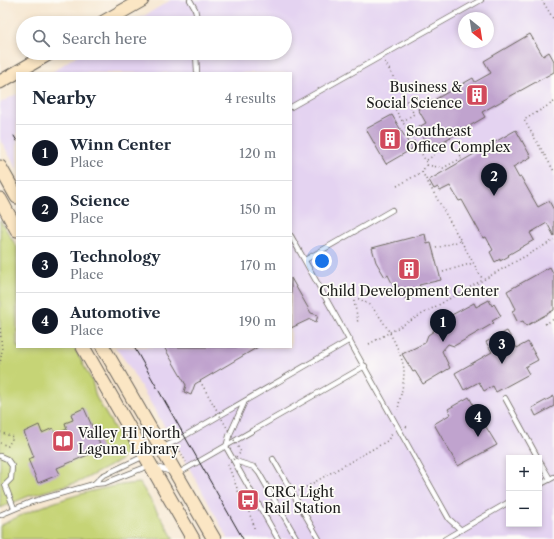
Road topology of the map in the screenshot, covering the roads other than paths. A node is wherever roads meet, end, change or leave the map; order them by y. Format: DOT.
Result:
graph roads {
  1 [pos="190,0"];
  2 [pos="481,0"];
  3 [pos="138,1"];
  4 [pos="113,16"];
  5 [pos="196,16"];
  6 [pos="38,60"];
  7 [pos="196,60"];
  8 [pos="17,72"];
  9 [pos="197,72"];
  10 [pos="16,73"];
  11 [pos="0,82"];
  12 [pos="292,106"];
  13 [pos="0,167"];
  14 [pos="16,195"];
  15 [pos="2,202"];
  16 [pos="392,210"];
  17 [pos="16,212"];
  18 [pos="16,228"];
  19 [pos="292,238"];
  20 [pos="305,260"];
  21 [pos="350,340"];
  22 [pos="84,348"];
  23 [pos="104,348"];
  24 [pos="365,366"];
  25 [pos="505,398"];
  26 [pos="244,402"];
  27 [pos="226,447"];
  28 [pos="162,448"];
  29 [pos="537,455"];
  30 [pos="0,456"];
  31 [pos="273,459"];
  32 [pos="148,460"];
  33 [pos="235,461"];
  34 [pos="542,463"];
  35 [pos="177,474"];
  36 [pos="552,478"];
  37 [pos="542,483"];
  38 [pos="94,484"];
  39 [pos="506,504"];
  40 [pos="14,508"];
  41 [pos="0,515"];
  42 [pos="461,530"];
  43 [pos="193,539"];
  44 [pos="214,539"];
  45 [pos="278,539"];
  46 [pos="297,539"];
  47 [pos="319,539"];
  48 [pos="445,539"];
  1 -- 5 [label="lane"];
  2 -- 12 [label="lane"];
  3 -- 4 [label="main road"];
  6 -- 8 [label="main road"];
  7 -- 9 [label="lane"];
  10 -- 11 [label="main road"];
  13 -- 14 [label="main road"];
  15 -- 17 [label="main road"];
  15 -- 18 [label="main road"];
  16 -- 20 [label="lane"];
  19 -- 20 [label="lane"];
  20 -- 21 [label="lane"];
  21 -- 24 [label="lane"];
  21 -- 26 [label="lane"];
  22 -- 32 [label="main road"];
  23 -- 28 [label="main road"];
  24 -- 27 [label="lane"];
  24 -- 42 [label="lane"];
  25 -- 29 [label="lane"];
  26 -- 27 [label="lane"];
  26 -- 28 [label="lane"];
  27 -- 33 [label="lane"];
  27 -- 35 [label="lane"];
  28 -- 32 [label="lane"];
  28 -- 35 [label="main road"];
  30 -- 40 [label="lane"];
  31 -- 47 [label="lane"];
  32 -- 35 [label="lane"];
  32 -- 38 [label="lane"];
  32 -- 38 [label="lane"];
  32 -- 43 [label="main road"];
  33 -- 45 [label="lane"];
  33 -- 46 [label="lane"];
  34 -- 36 [label="lane"];
  35 -- 44 [label="main road"];
  36 -- 37 [label="lane"];
  38 -- 40 [label="lane"];
  39 -- 42 [label="lane"];
  40 -- 41 [label="lane"];
  42 -- 48 [label="lane"];
}
